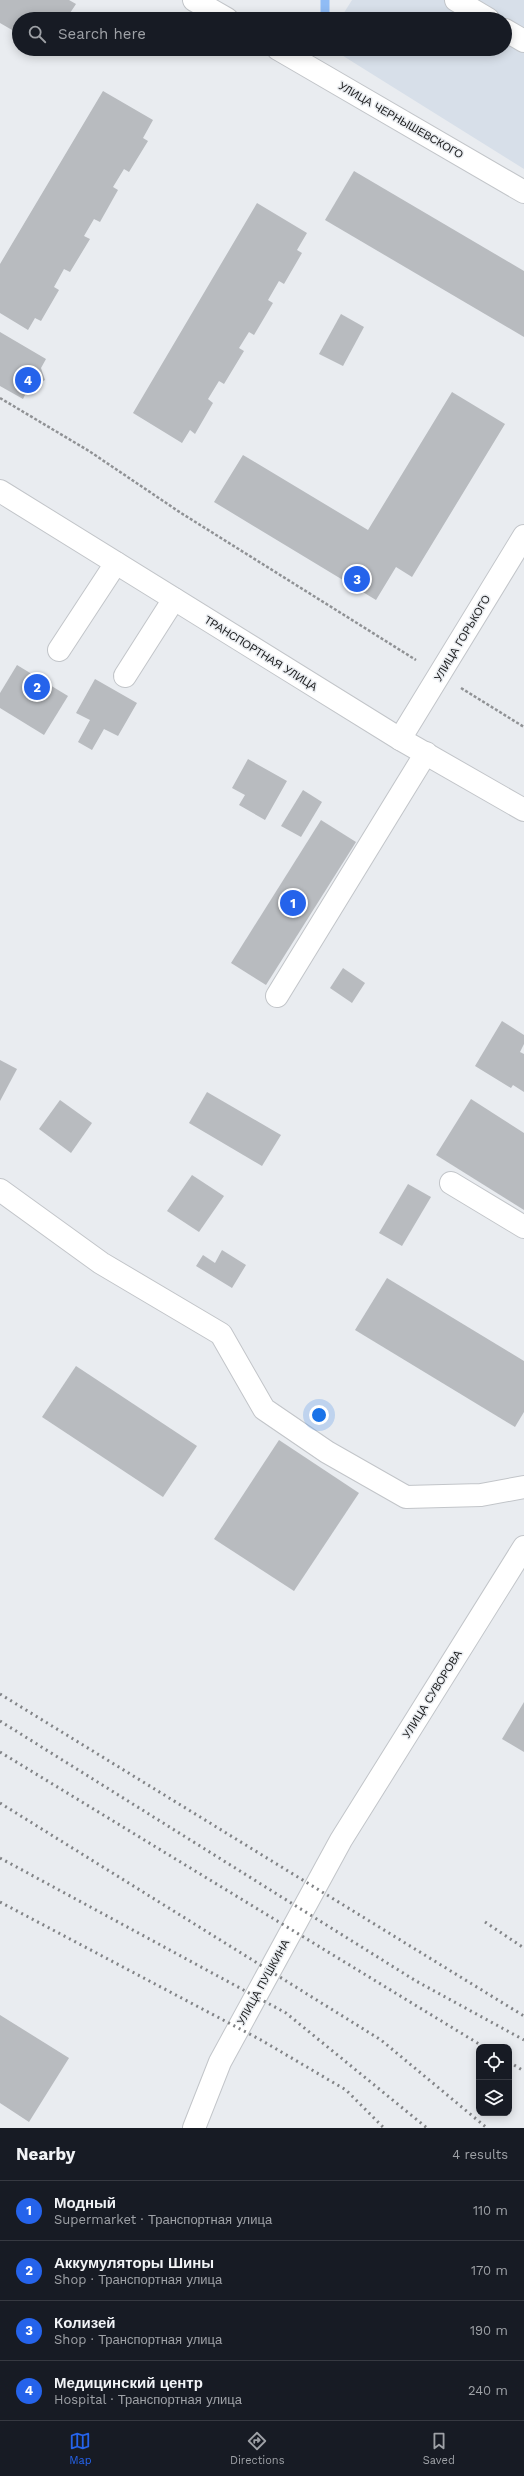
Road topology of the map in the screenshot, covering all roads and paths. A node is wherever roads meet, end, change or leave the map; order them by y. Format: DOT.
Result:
graph roads {
  1 [pos="194,0"];
  2 [pos="456,0"];
  3 [pos="215,12"];
  4 [pos="476,12"];
  5 [pos="512,34"];
  6 [pos="524,41"];
  7 [pos="290,56"];
  8 [pos="524,192"];
  9 [pos="0,398"];
  10 [pos="0,491"];
  11 [pos="524,536"];
  12 [pos="116,563"];
  13 [pos="174,599"];
  14 [pos="59,650"];
  15 [pos="440,675"];
  16 [pos="125,676"];
  17 [pos="524,726"];
  18 [pos="400,739"];
  19 [pos="426,753"];
  20 [pos="524,810"];
  21 [pos="277,996"];
  22 [pos="450,1183"];
  23 [pos="0,1190"];
  24 [pos="524,1227"];
  25 [pos="524,1487"];
  26 [pos="524,1547"];
  27 [pos="341,1840"];
  28 [pos="194,2128"];
  1 -- 3 [label="street"];
  2 -- 4 [label="street"];
  5 -- 6 [label="street"];
  7 -- 8 [label="street, УЛИЦА ЧЕРНЫШЕВСКОГО"];
  9 -- 15 [label="path"];
  10 -- 12 [label="street, ТРАНСПОРТНАЯ УЛИЦА"];
  11 -- 15 [label="street, УЛИЦА ГОРЬКОГО"];
  12 -- 13 [label="street, ТРАНСПОРТНАЯ УЛИЦА"];
  12 -- 14 [label="street"];
  13 -- 16 [label="street"];
  13 -- 18 [label="street, ТРАНСПОРТНАЯ УЛИЦА"];
  15 -- 17 [label="path"];
  15 -- 18 [label="street, УЛИЦА ГОРЬКОГО"];
  18 -- 19 [label="street, ТРАНСПОРТНАЯ УЛИЦА"];
  19 -- 20 [label="street, ТРАНСПОРТНАЯ УЛИЦА"];
  19 -- 21 [label="street"];
  22 -- 24 [label="street"];
  23 -- 25 [label="street"];
  26 -- 27 [label="street, УЛИЦА СУВОРОВА"];
  27 -- 28 [label="street, УЛИЦА ПУШКИНА"];
}
